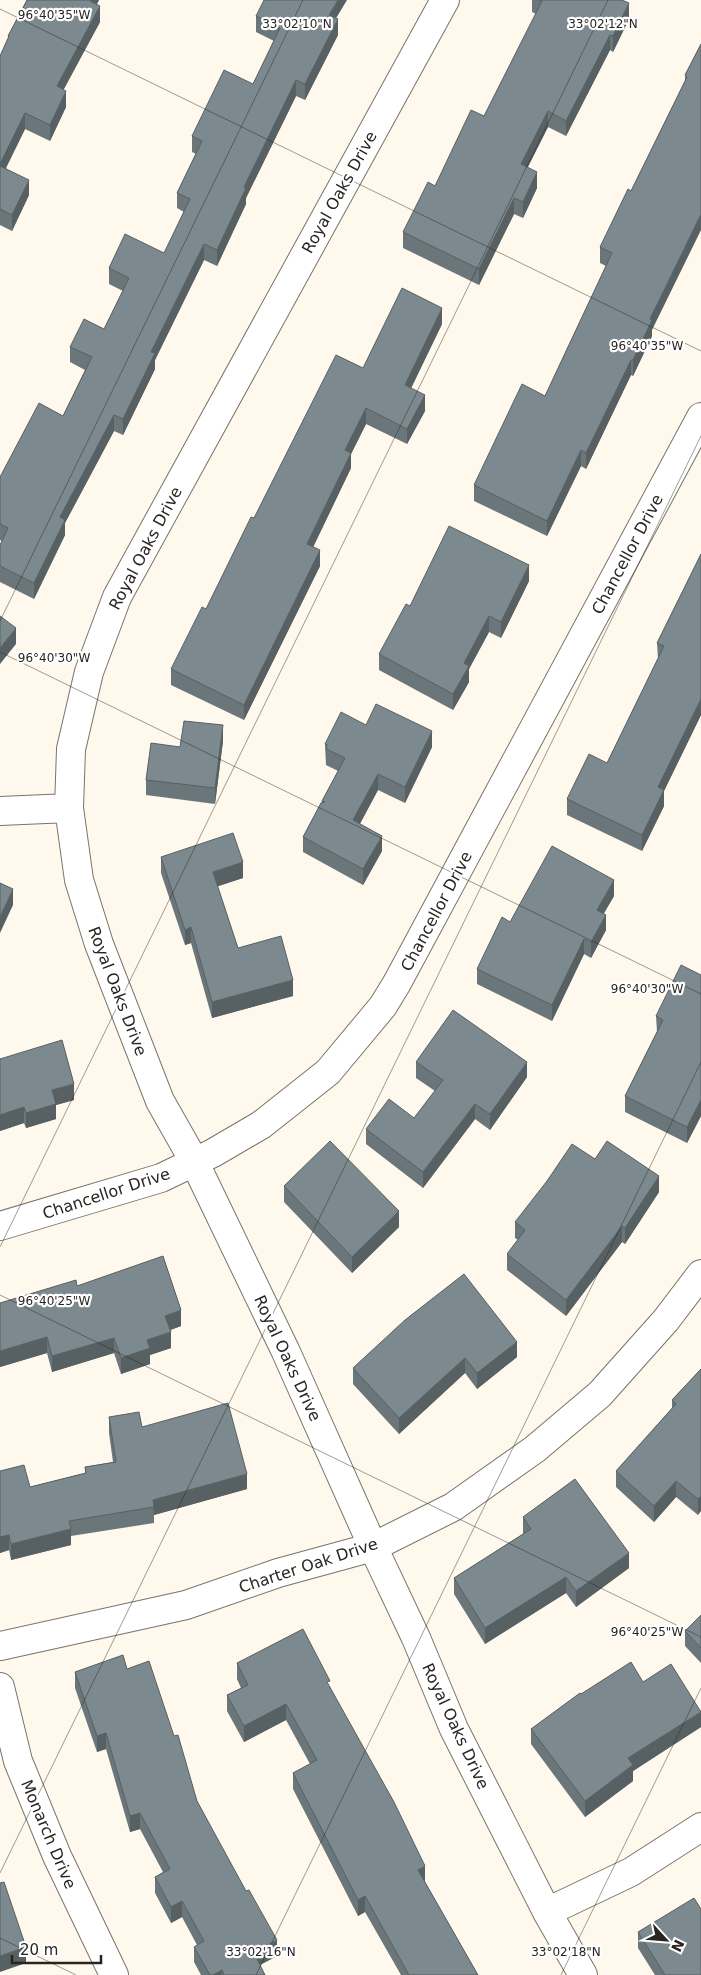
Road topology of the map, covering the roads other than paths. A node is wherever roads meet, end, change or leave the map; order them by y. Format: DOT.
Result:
graph roads {
  1 [pos="445,0"];
  2 [pos="701,417"];
  3 [pos="68,808"];
  4 [pos="0,811"];
  5 [pos="194,1161"];
  6 [pos="0,1226"];
  7 [pos="701,1274"];
  8 [pos="373,1547"];
  9 [pos="0,1646"];
  10 [pos="0,1688"];
  11 [pos="701,1827"];
  12 [pos="547,1912"];
  13 [pos="114,1975"];
  14 [pos="583,1975"];
  1 -- 3 [label="street, Royal Oaks Drive"];
  2 -- 5 [label="street, Chancellor Drive"];
  3 -- 4 [label="street"];
  3 -- 5 [label="street, Royal Oaks Drive"];
  5 -- 6 [label="street, Chancellor Drive"];
  5 -- 8 [label="street, Royal Oaks Drive"];
  7 -- 8 [label="street, Charter Oak Drive"];
  8 -- 9 [label="street, Charter Oak Drive"];
  8 -- 12 [label="street, Royal Oaks Drive"];
  10 -- 13 [label="street, Monarch Drive"];
  11 -- 12 [label="street"];
  12 -- 14 [label="street, Royal Oaks Drive"];
}
